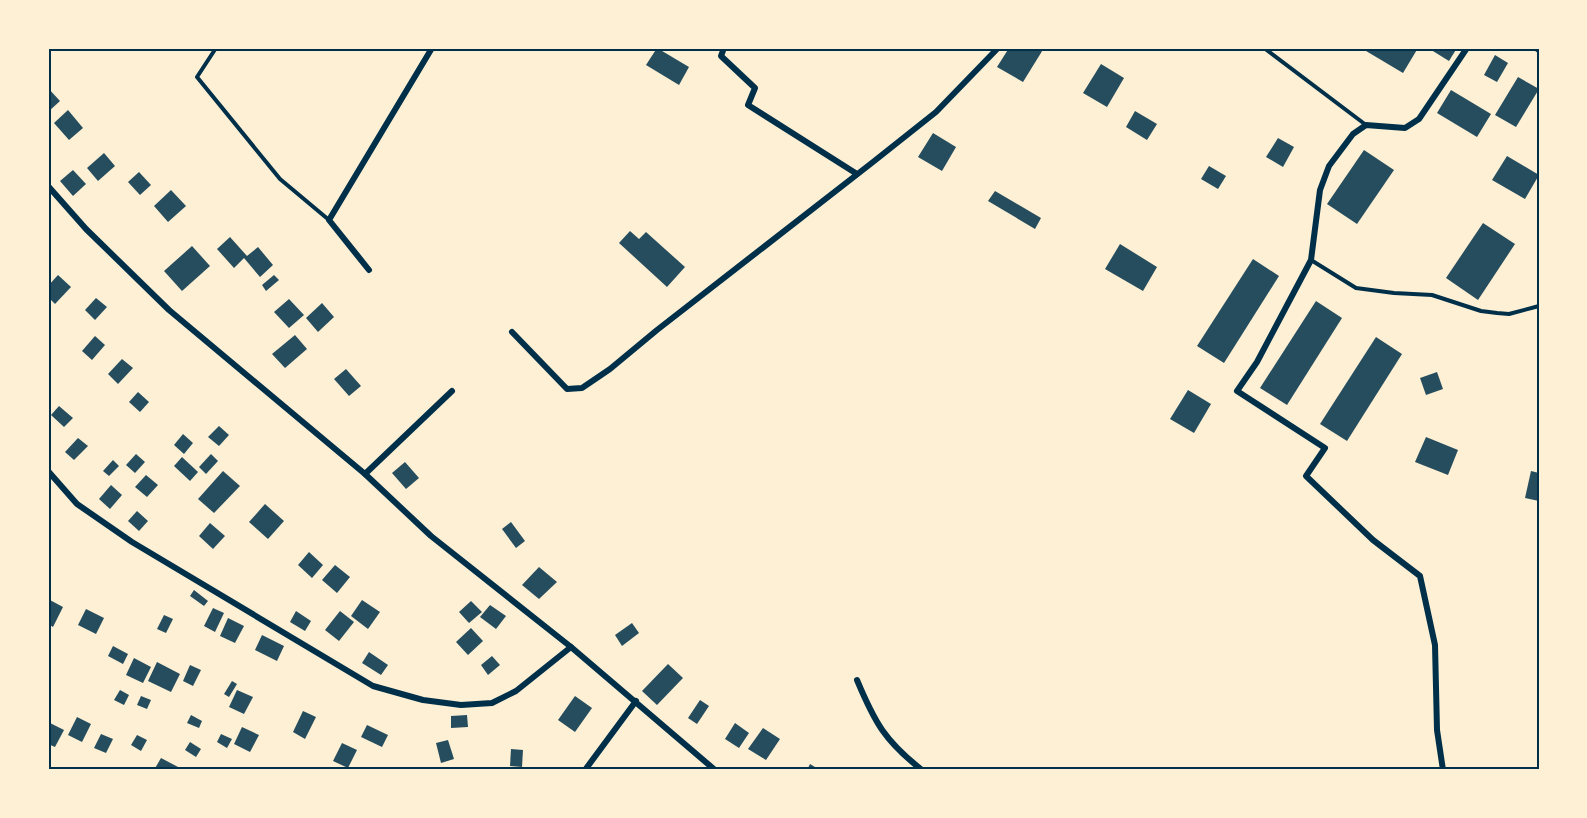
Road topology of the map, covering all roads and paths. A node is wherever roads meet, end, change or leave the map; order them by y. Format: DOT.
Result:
graph roads {
  1 [pos="216,48"];
  2 [pos="432,48"];
  3 [pos="724,48"];
  4 [pos="998,48"];
  5 [pos="1264,48"];
  6 [pos="1467,48"];
  7 [pos="1366,125"];
  8 [pos="857,174"];
  9 [pos="48,186"];
  10 [pos="329,220"];
  11 [pos="1311,260"];
  12 [pos="369,270"];
  13 [pos="1539,306"];
  14 [pos="512,332"];
  15 [pos="452,391"];
  16 [pos="48,471"];
  17 [pos="365,474"];
  18 [pos="571,647"];
  19 [pos="857,680"];
  20 [pos="636,702"];
  21 [pos="585,770"];
  22 [pos="715,770"];
  23 [pos="922,770"];
  24 [pos="1443,770"];
  1 -- 10 [label="lane"];
  2 -- 10 [label="street"];
  3 -- 8 [label="street"];
  4 -- 8 [label="street"];
  5 -- 7 [label="lane"];
  6 -- 7 [label="street"];
  7 -- 11 [label="street"];
  8 -- 14 [label="street"];
  9 -- 17 [label="street"];
  10 -- 12 [label="street"];
  11 -- 13 [label="lane"];
  11 -- 24 [label="street"];
  15 -- 17 [label="street"];
  16 -- 18 [label="street"];
  17 -- 18 [label="street"];
  18 -- 20 [label="street"];
  19 -- 23 [label="street"];
  20 -- 21 [label="street"];
  20 -- 22 [label="street"];
}
